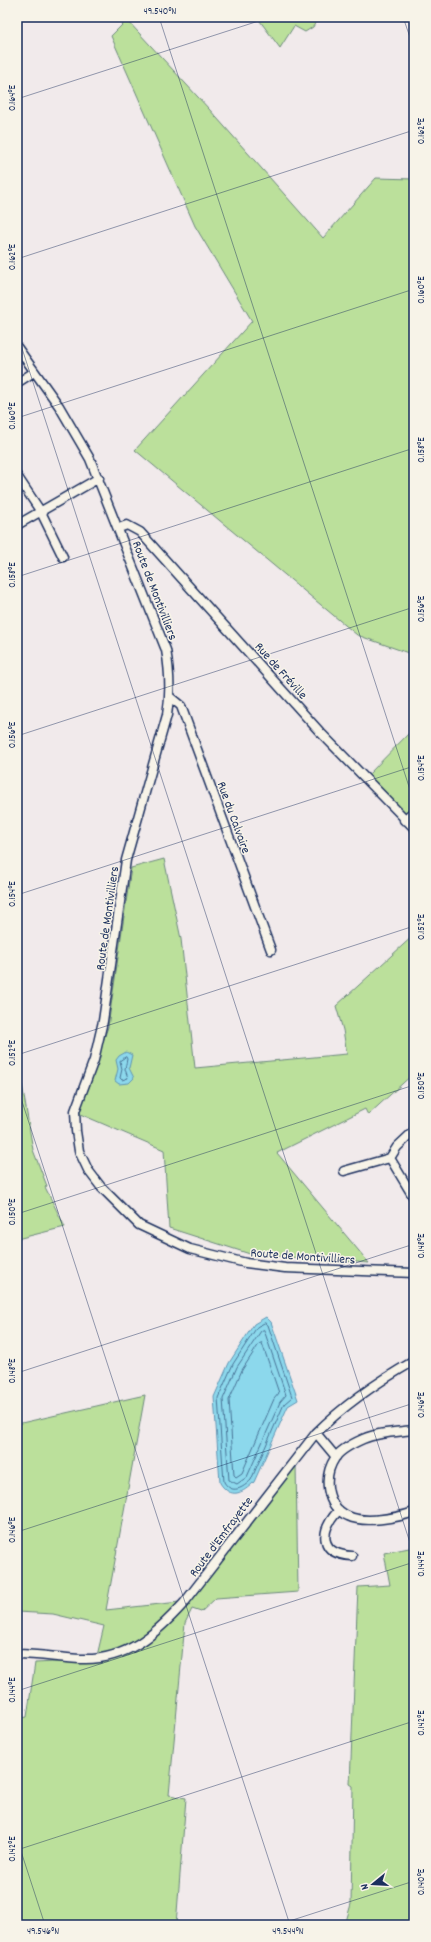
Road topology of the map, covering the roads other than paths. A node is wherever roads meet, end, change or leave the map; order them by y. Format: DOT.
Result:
graph roads {
  1 [pos="17,347"];
  2 [pos="34,372"];
  3 [pos="17,383"];
  4 [pos="17,476"];
  5 [pos="99,478"];
  6 [pos="41,512"];
  7 [pos="17,525"];
  8 [pos="120,531"];
  9 [pos="63,557"];
  10 [pos="170,697"];
  11 [pos="414,811"];
  12 [pos="404,820"];
  13 [pos="414,828"];
  14 [pos="272,950"];
  15 [pos="414,1131"];
  16 [pos="390,1158"];
  17 [pos="344,1171"];
  18 [pos="414,1198"];
  19 [pos="414,1273"];
  20 [pos="414,1361"];
  21 [pos="414,1430"];
  22 [pos="316,1433"];
  23 [pos="336,1456"];
  24 [pos="339,1510"];
  25 [pos="414,1512"];
  26 [pos="352,1556"];
  27 [pos="17,1654"];
  1 -- 2 [label="street, Route de Montivilliers"];
  2 -- 3 [label="street"];
  2 -- 5 [label="street, Route de Montivilliers"];
  4 -- 6 [label="street"];
  5 -- 6 [label="street"];
  5 -- 8 [label="street, Route de Montivilliers"];
  6 -- 7 [label="street"];
  6 -- 9 [label="street"];
  8 -- 10 [label="street, Route de Montivilliers"];
  8 -- 12 [label="street, Rue de Fréville"];
  10 -- 14 [label="street, Rue du Calvaire"];
  10 -- 19 [label="street, Route de Montivilliers"];
  11 -- 12 [label="street"];
  12 -- 13 [label="street, Rue de Fréville"];
  15 -- 16 [label="street"];
  16 -- 17 [label="street"];
  16 -- 18 [label="street"];
  20 -- 22 [label="street, Route d'Emfrayette"];
  21 -- 23 [label="street"];
  22 -- 23 [label="street"];
  22 -- 27 [label="street, Route d'Emfrayette"];
  23 -- 24 [label="street"];
  24 -- 25 [label="street"];
  24 -- 26 [label="street"];
}
